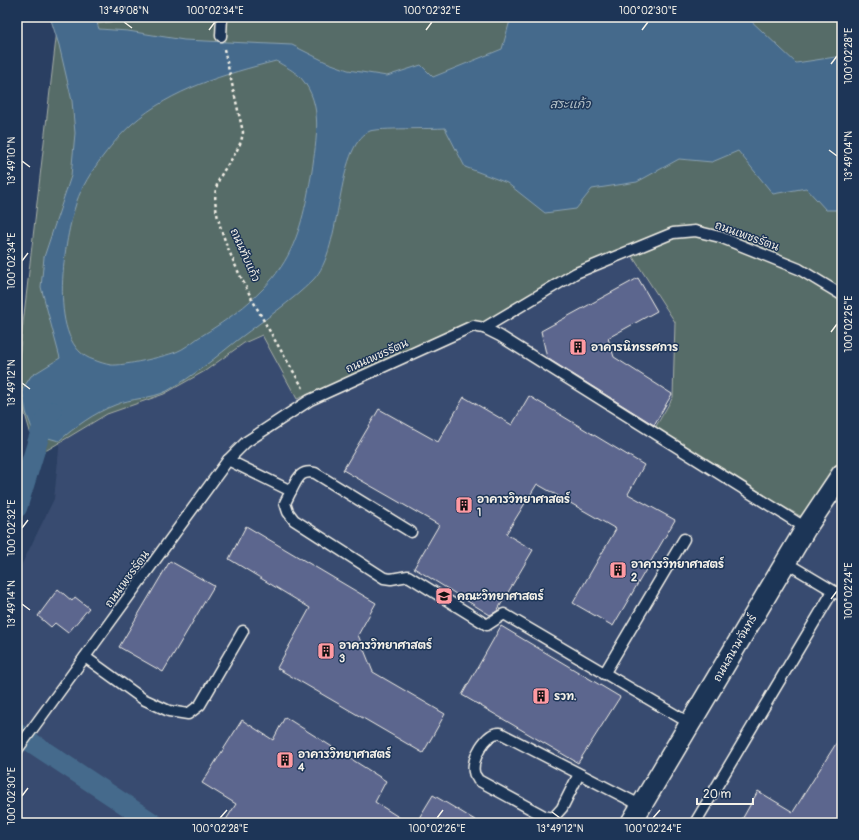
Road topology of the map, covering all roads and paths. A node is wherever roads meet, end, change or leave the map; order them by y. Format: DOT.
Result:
graph roads {
  1 [pos="222,17"];
  2 [pos="222,36"];
  3 [pos="842,295"];
  4 [pos="484,328"];
  5 [pos="310,400"];
  6 [pos="228,460"];
  7 [pos="842,474"];
  8 [pos="291,491"];
  9 [pos="806,528"];
  10 [pos="411,532"];
  11 [pos="684,539"];
  12 [pos="785,562"];
  13 [pos="833,591"];
  14 [pos="842,596"];
  15 [pos="243,631"];
  16 [pos="85,657"];
  17 [pos="604,674"];
  18 [pos="691,724"];
  19 [pos="17,750"];
  20 [pos="579,774"];
  21 [pos="642,806"];
  22 [pos="631,823"];
  23 [pos="695,823"];
  1 -- 2 [label="lane"];
  2 -- 5 [label="path, ถนนทับแก้ว"];
  3 -- 4 [label="lane, ถนนเพชรรัตน"];
  4 -- 5 [label="lane, ถนนเพชรรัตน"];
  4 -- 9 [label="lane"];
  5 -- 6 [label="lane, ถนนเพชรรัตน"];
  6 -- 8 [label="lane"];
  6 -- 16 [label="lane, ถนนเพชรรัตน"];
  7 -- 9 [label="street, ถนนสนามจันทร์"];
  8 -- 10 [label="lane"];
  8 -- 17 [label="lane"];
  9 -- 12 [label="street, ถนนสนามจันทร์"];
  11 -- 17 [label="lane"];
  12 -- 13 [label="lane"];
  12 -- 18 [label="street, ถนนสนามจันทร์"];
  13 -- 14 [label="lane"];
  13 -- 23 [label="lane"];
  15 -- 16 [label="lane"];
  16 -- 19 [label="lane, ถนนเพชรรัตน"];
  17 -- 18 [label="lane"];
  18 -- 21 [label="street, ถนนสนามจันทร์"];
  20 -- 20 [label="lane"];
  20 -- 21 [label="lane"];
  21 -- 22 [label="street, ถนนสนามจันทร์"];
}
